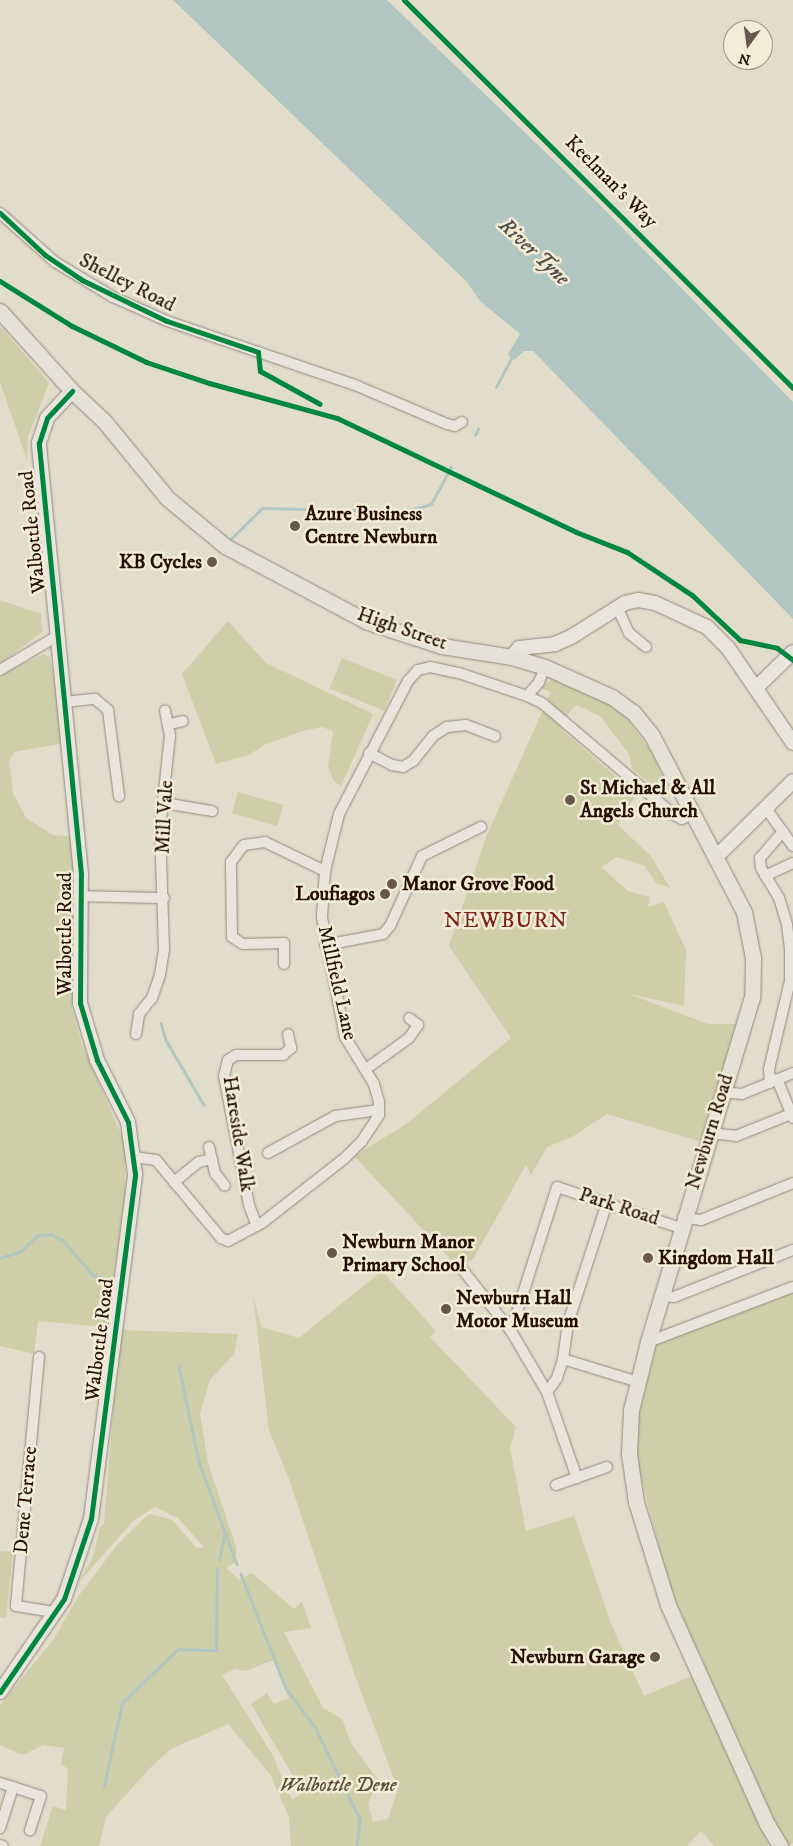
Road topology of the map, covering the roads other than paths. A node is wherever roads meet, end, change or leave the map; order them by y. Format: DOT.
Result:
graph roads {
  1 [pos="0,213"];
  2 [pos="0,311"];
  3 [pos="72,391"];
  4 [pos="462,422"];
  5 [pos="617,607"];
  6 [pos="56,636"];
  7 [pos="646,647"];
  8 [pos="791,656"];
  9 [pos="512,657"];
  10 [pos="544,667"];
  11 [pos="0,670"];
  12 [pos="756,687"];
  13 [pos="527,696"];
  14 [pos="64,702"];
  15 [pos="165,710"];
  16 [pos="182,720"];
  17 [pos="170,724"];
  18 [pos="495,736"];
  19 [pos="793,742"];
  20 [pos="369,753"];
  21 [pos="793,781"];
  22 [pos="119,796"];
  23 [pos="164,803"];
  24 [pos="765,807"];
  25 [pos="212,811"];
  26 [pos="692,814"];
  27 [pos="481,827"];
  28 [pos="783,832"];
  29 [pos="793,846"];
  30 [pos="716,857"];
  31 [pos="793,863"];
  32 [pos="325,871"];
  33 [pos="765,876"];
  34 [pos="81,896"];
  35 [pos="164,898"];
  36 [pos="325,945"];
  37 [pos="284,964"];
  38 [pos="409,1018"];
  39 [pos="136,1034"];
  40 [pos="288,1034"];
  41 [pos="366,1069"];
  42 [pos="793,1073"];
  43 [pos="773,1081"];
  44 [pos="722,1092"];
  45 [pos="379,1110"];
  46 [pos="792,1114"];
  47 [pos="709,1132"];
  48 [pos="209,1147"];
  49 [pos="268,1153"];
  50 [pos="134,1157"];
  51 [pos="212,1159"];
  52 [pos="174,1182"];
  53 [pos="793,1183"];
  54 [pos="226,1186"];
  55 [pos="607,1203"];
  56 [pos="682,1223"];
  57 [pos="257,1226"];
  58 [pos="793,1250"];
  59 [pos="462,1269"];
  60 [pos="793,1287"];
  61 [pos="661,1296"];
  62 [pos="511,1331"];
  63 [pos="648,1342"];
  64 [pos="40,1357"];
  65 [pos="563,1359"];
  66 [pos="638,1382"];
  67 [pos="547,1392"];
  68 [pos="607,1467"];
  69 [pos="577,1478"];
  70 [pos="556,1485"];
  71 [pos="54,1612"];
  72 [pos="0,1692"];
  73 [pos="0,1783"];
  74 [pos="13,1787"];
  75 [pos="0,1828"];
  76 [pos="30,1830"];
  77 [pos="780,1846"];
  1 -- 4 [label="street, Shelley Road"];
  2 -- 3 [label="main road, High Street"];
  3 -- 6 [label="street, Walbottle Road"];
  3 -- 9 [label="main road, High Street"];
  5 -- 7 [label="street"];
  5 -- 9 [label="street"];
  5 -- 12 [label="street"];
  6 -- 11 [label="street"];
  6 -- 14 [label="street, Walbottle Road"];
  8 -- 12 [label="street"];
  9 -- 10 [label="main road, High Street"];
  10 -- 13 [label="street"];
  10 -- 26 [label="main road, High Street"];
  12 -- 19 [label="street"];
  13 -- 20 [label="street, Millfield Lane"];
  13 -- 26 [label="street, Millfield Lane"];
  14 -- 22 [label="street"];
  14 -- 34 [label="street, Walbottle Road"];
  15 -- 17 [label="street, Mill Vale"];
  16 -- 17 [label="street"];
  17 -- 23 [label="street, Mill Vale"];
  18 -- 20 [label="street"];
  20 -- 32 [label="street, Millfield Lane"];
  21 -- 24 [label="street"];
  23 -- 25 [label="street"];
  23 -- 35 [label="street, Mill Vale"];
  24 -- 28 [label="street"];
  24 -- 30 [label="street"];
  26 -- 30 [label="main road, High Street"];
  27 -- 36 [label="street"];
  28 -- 29 [label="street"];
  28 -- 33 [label="street"];
  30 -- 44 [label="main road, Newburn Road"];
  31 -- 33 [label="street"];
  32 -- 36 [label="street, Millfield Lane"];
  32 -- 37 [label="street"];
  33 -- 43 [label="street"];
  34 -- 35 [label="street"];
  34 -- 50 [label="street, Walbottle Road"];
  35 -- 39 [label="street, Mill Vale"];
  36 -- 41 [label="street, Millfield Lane"];
  38 -- 41 [label="street"];
  40 -- 57 [label="street, Hareside Walk"];
  41 -- 45 [label="street, Millfield Lane"];
  42 -- 43 [label="street"];
  43 -- 44 [label="street"];
  43 -- 46 [label="street"];
  44 -- 47 [label="main road, Newburn Road"];
  45 -- 49 [label="street"];
  45 -- 57 [label="street"];
  46 -- 47 [label="street"];
  47 -- 56 [label="main road, Newburn Road"];
  48 -- 51 [label="street"];
  50 -- 52 [label="street"];
  50 -- 71 [label="street, Walbottle Road"];
  51 -- 52 [label="street"];
  51 -- 54 [label="street"];
  52 -- 57 [label="street"];
  53 -- 56 [label="street"];
  55 -- 56 [label="street, Park Road"];
  55 -- 62 [label="street, Park Road"];
  55 -- 65 [label="street"];
  56 -- 61 [label="main road, Newburn Road"];
  58 -- 61 [label="street"];
  59 -- 62 [label="street"];
  60 -- 63 [label="street"];
  61 -- 63 [label="main road, Newburn Road"];
  62 -- 67 [label="street"];
  63 -- 66 [label="main road, Newburn Road"];
  64 -- 71 [label="street, Dene Terrace"];
  65 -- 66 [label="street"];
  65 -- 67 [label="street"];
  66 -- 77 [label="main road, Newburn Road"];
  67 -- 69 [label="street"];
  68 -- 69 [label="street"];
  69 -- 70 [label="street"];
  71 -- 72 [label="street, Walbottle Road"];
  73 -- 74 [label="street"];
  74 -- 75 [label="street"];
  74 -- 76 [label="street"];
}
